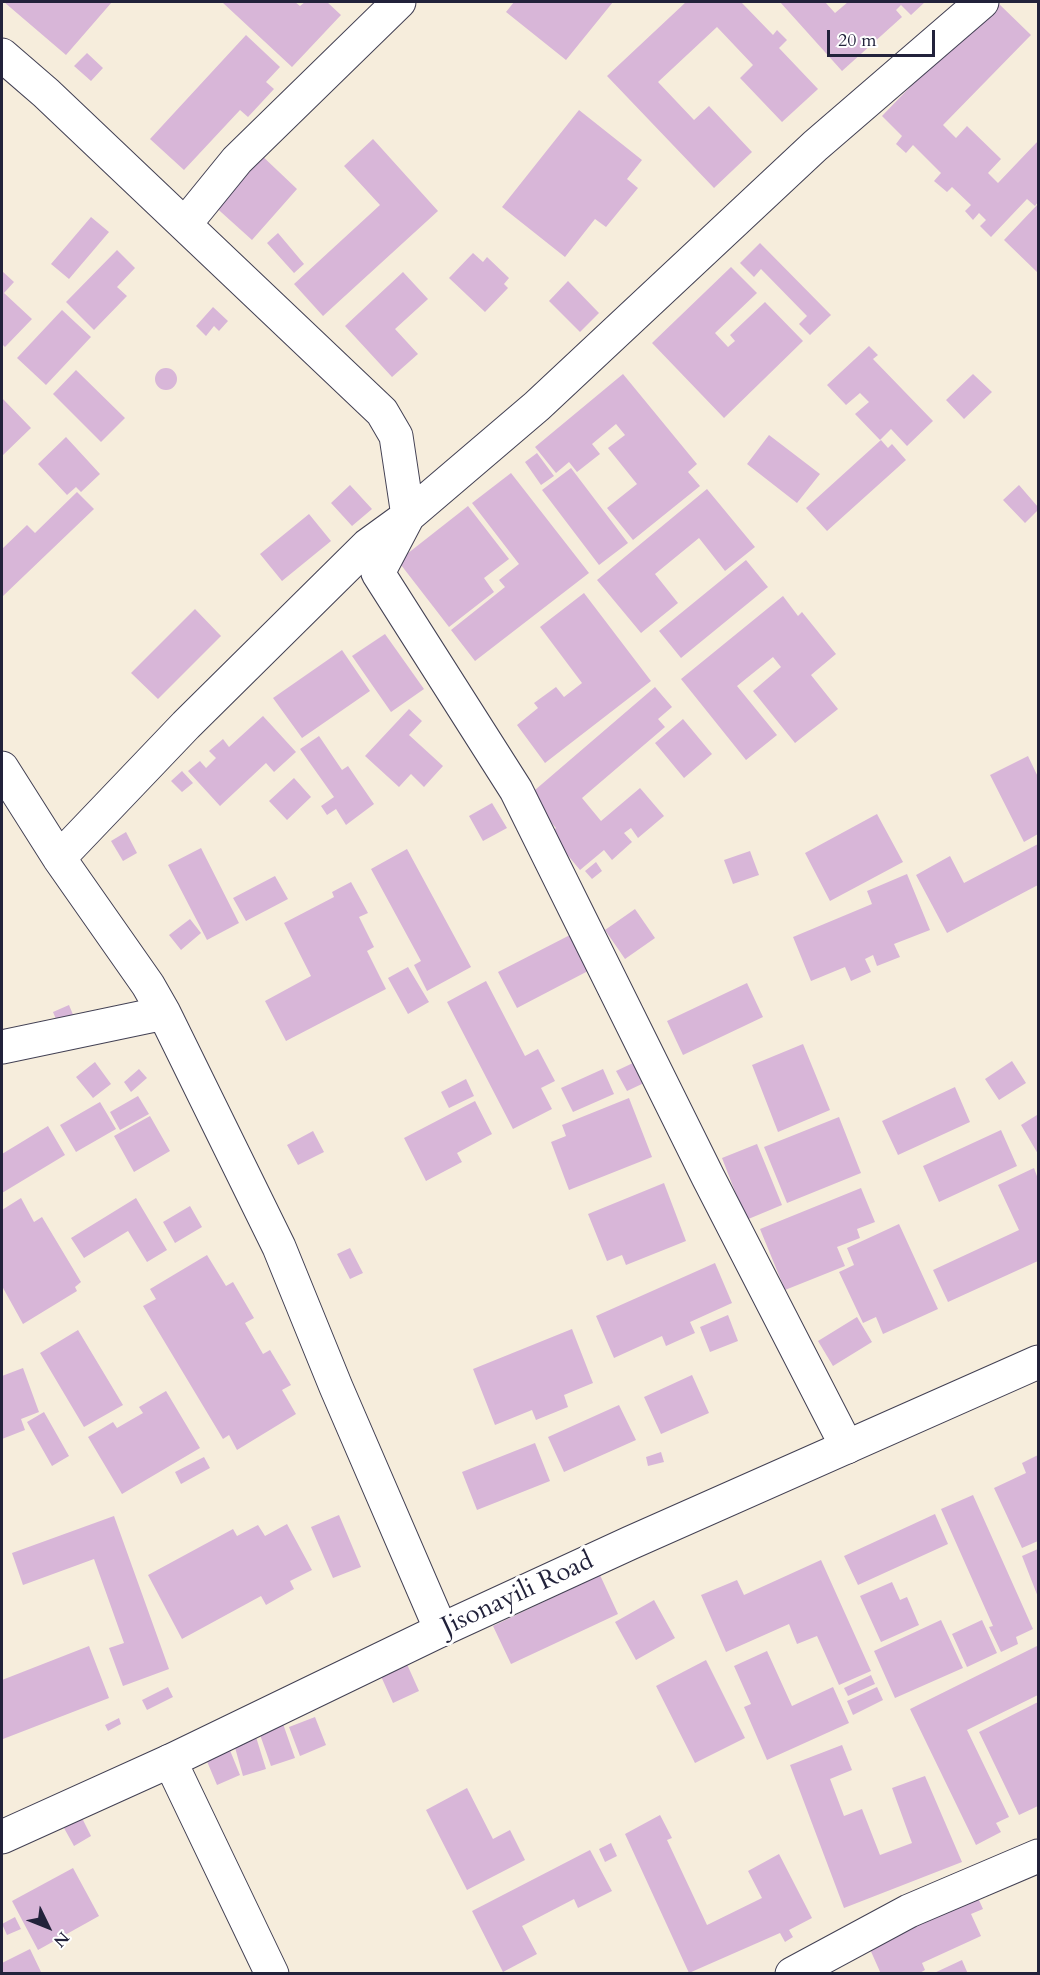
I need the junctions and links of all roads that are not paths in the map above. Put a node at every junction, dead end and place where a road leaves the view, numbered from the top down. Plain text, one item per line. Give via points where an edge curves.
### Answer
1 (399, 2) edge
2 (982, 2) edge
3 (2, 55) edge
4 (185, 224) junction
5 (408, 516) junction
6 (2, 768) edge
7 (59, 858) junction
8 (164, 1012) junction
9 (2, 1047) edge
10 (1038, 1362) edge
11 (847, 1447) junction
12 (441, 1630) junction
13 (170, 1761) junction
14 (2, 1838) edge
15 (1038, 1856) edge
16 (272, 1974) edge
17 (792, 1974) edge

1 - 4 street via 237,160
2 - 5 street via 815,146 537,406
3 - 4 street
4 - 5 street via 381,412 396,436
5 - 7 street via 360,553 186,725
5 - 11 street via 378,573 516,790
6 - 7 street
7 - 8 street
8 - 9 street
8 - 12 street via 279,1247
10 - 11 street, Jisonayili Road
11 - 12 street, Jisonayili Road
12 - 13 street, Jisonayili Road
13 - 14 street, Jisonayili Road
13 - 16 street
15 - 17 street via 909,1911

